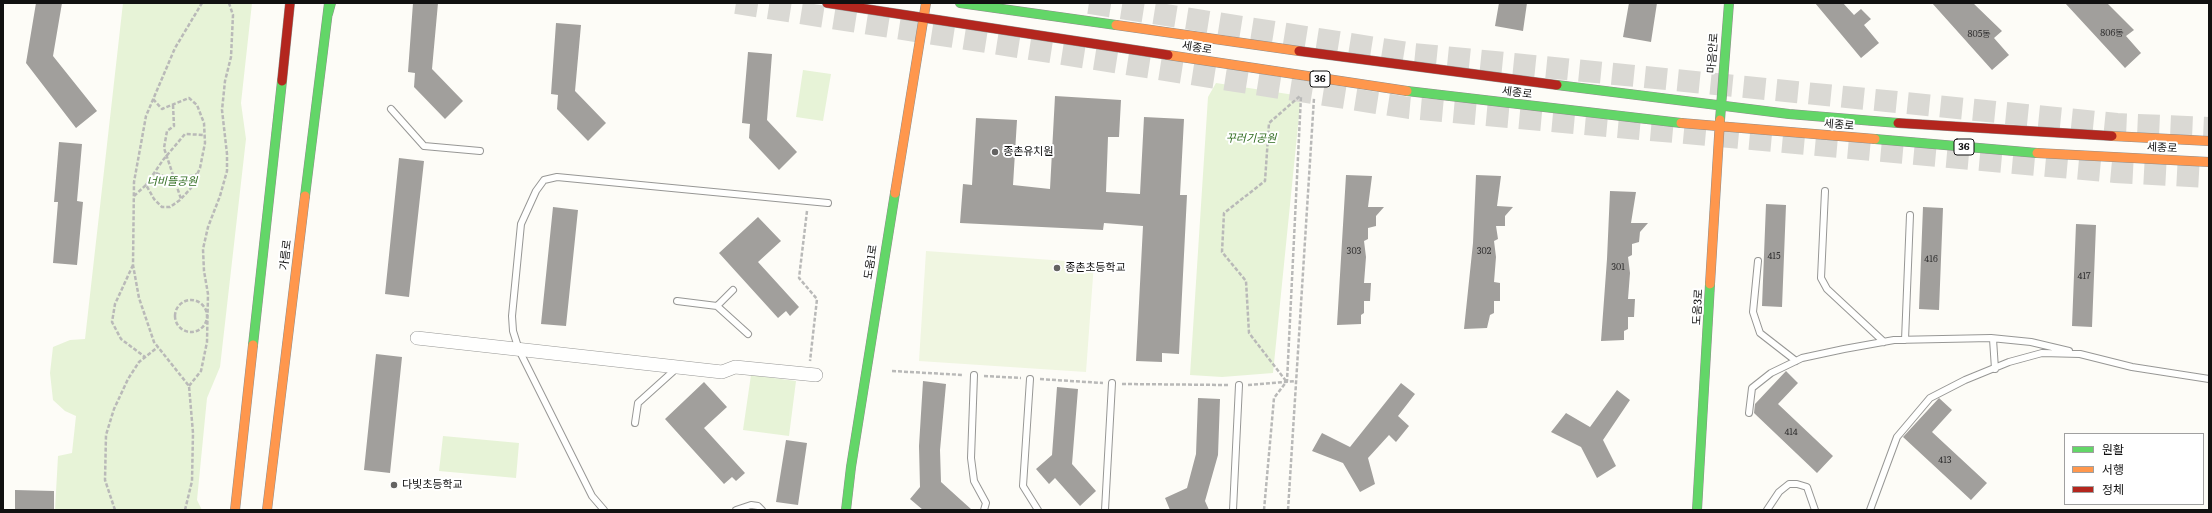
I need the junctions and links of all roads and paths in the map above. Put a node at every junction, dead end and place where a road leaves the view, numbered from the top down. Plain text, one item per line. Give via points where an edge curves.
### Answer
1 (202, 3) edge
2 (229, 3) edge
3 (286, 3) edge
4 (290, 3) edge
5 (330, 3) edge
6 (827, 3) edge
7 (926, 3) edge
8 (960, 3) edge
9 (1729, 3) edge
10 (924, 19) junction
11 (289, 29) junction
12 (1314, 98) dead end
13 (153, 99) junction
14 (173, 104) junction
15 (1720, 106) junction
16 (391, 109) dead end
17 (1719, 126) junction
18 (204, 135) junction
19 (2209, 141) edge
20 (480, 151) dead end
21 (167, 156) junction
22 (2209, 162) edge
23 (156, 173) junction
24 (198, 174) junction
25 (175, 181) junction
26 (146, 185) junction
27 (1825, 191) dead end
28 (134, 196) junction
29 (181, 199) junction
30 (808, 201) junction
31 (828, 203) dead end
32 (1910, 215) dead end
33 (1758, 261) dead end
34 (133, 265) junction
35 (733, 290) dead end
36 (678, 301) dead end
37 (717, 306) junction
38 (208, 317) junction
39 (748, 334) dead end
40 (417, 338) dead end
41 (1993, 339) junction
42 (1905, 340) junction
43 (1884, 342) junction
44 (158, 347) junction
45 (519, 350) junction
46 (2080, 354) junction
47 (145, 357) junction
48 (1796, 361) junction
49 (678, 367) junction
50 (1996, 369) junction
51 (892, 371) dead end
52 (812, 374) joint
53 (974, 376) junction
54 (1030, 379) junction
55 (2209, 379) edge
56 (1296, 380) junction
57 (1287, 381) junction
58 (1112, 383) junction
59 (1239, 385) junction
60 (189, 386) junction
61 (1749, 413) dead end
62 (635, 424) dead end
63 (115, 510) edge
64 (185, 510) edge
65 (235, 510) edge
66 (267, 510) edge
67 (604, 510) edge
68 (736, 510) edge
69 (762, 510) edge
70 (846, 510) edge
71 (984, 510) edge
72 (1038, 510) edge
73 (1105, 510) edge
74 (1233, 510) edge
75 (1264, 510) edge
76 (1288, 510) edge
77 (1698, 510) edge
78 (1767, 510) edge
79 (1815, 510) edge
80 (1870, 510) edge

1 - 13 path via 175,48
2 - 38 path via 233,15 231,57 222,110 227,171 203,249
3 - 11 main road
4 - 11 main road, 가름로
5 - 66 main road, 가름로
6 - 10 main road, 세종로 / 36
7 - 10 main road, 도움1로
8 - 15 main road, 세종로 / 36 via 1384,63
9 - 15 main road, 마음안로
10 - 17 main road, 세종로 / 36 via 1382,88 1550,109
10 - 70 main road, 도움1로 via 853,451
11 - 65 main road, 가름로
12 - 56 path
13 - 14 path via 162,109
13 - 28 path via 146,116 134,182
14 - 18 path via 189,98 197,105 204,123
14 - 21 path via 174,126 167,131 164,148
15 - 17 main road, 도움3로
15 - 19 main road, 세종로 / 36 via 1939,127
16 - 20 lane via 424,146
17 - 22 main road, 세종로 / 36 via 2048,154
17 - 77 main road, 도움3로
18 - 21 path via 185,134
18 - 24 path via 205,143
21 - 23 path
21 - 25 path
23 - 25 path
23 - 26 path
24 - 25 path
24 - 29 path
25 - 29 path
26 - 28 path
26 - 29 path via 162,206 170,207
27 - 43 lane via 1821,278 1827,289
28 - 34 path
30 - 31 lane
30 - 45 lane via 557,177 544,180 533,196 521,224 512,316 512,331
30 - 52 path via 799,278 817,299
32 - 42 lane
33 - 48 lane via 1752,312 1760,333
34 - 44 path via 139,298
34 - 47 path via 115,304 112,322 122,339
35 - 37 lane
36 - 37 lane
37 - 39 lane
38 - 38 path via 202,303 192,299 181,302 175,311 179,326 188,332 199,330
38 - 60 path via 207,342 201,371
40 - 45 street
41 - 42 lane
41 - 46 lane via 2031,342
41 - 50 lane
42 - 43 lane
43 - 48 lane via 1844,348
44 - 47 path
44 - 60 path
45 - 49 street
45 - 67 lane via 592,496
46 - 50 lane via 2042,353 2009,362
46 - 55 lane via 2132,367
47 - 63 path via 128,379 114,409 106,435 106,480
48 - 61 lane via 1771,373 1752,388
49 - 52 street via 722,372 735,366
49 - 62 lane via 638,403
50 - 80 lane via 1965,380 1930,398 1897,437
51 - 53 path
53 - 54 path
53 - 71 lane via 971,458 974,481 986,503
54 - 58 path
54 - 72 lane via 1024,486
56 - 57 path
56 - 76 path
57 - 57 path via 1249,333 1246,281 1222,252 1224,214 1265,181 1269,123 1301,96
57 - 59 path
57 - 75 path via 1274,398
58 - 59 path via 1156,386
58 - 73 lane
59 - 74 lane
60 - 64 path via 193,449 192,481
68 - 69 lane via 751,505
78 - 79 lane via 1779,492 1789,484 1797,484 1807,487

